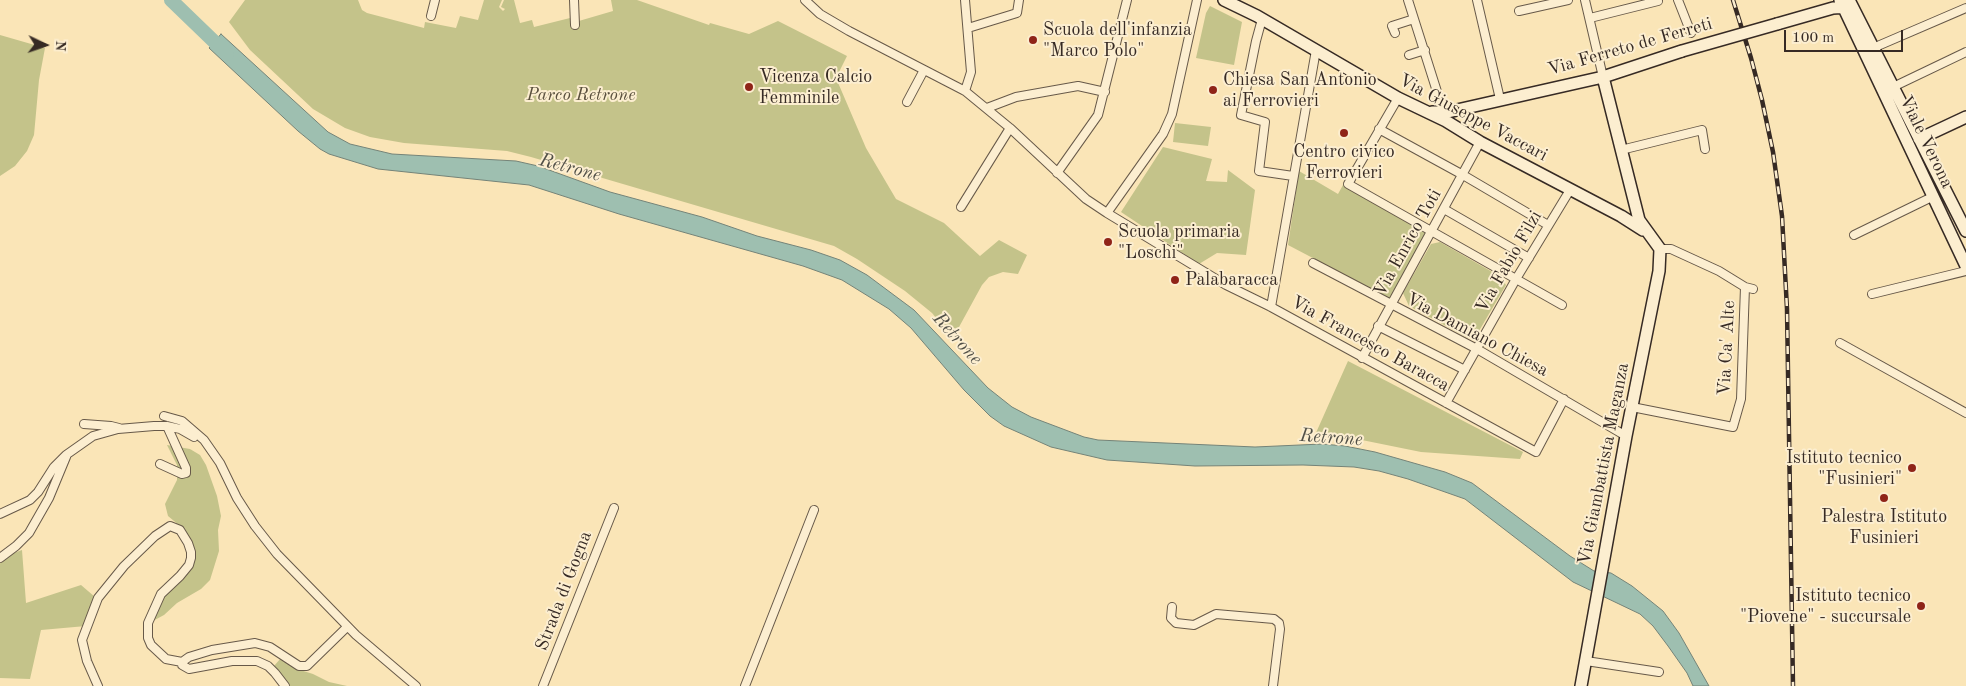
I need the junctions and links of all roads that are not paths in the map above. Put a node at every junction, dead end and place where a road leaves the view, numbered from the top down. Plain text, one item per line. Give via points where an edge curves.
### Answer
1 (435, 0) edge
2 (574, 0) edge
3 (805, 0) edge
4 (965, 0) edge
5 (1019, 0) edge
6 (1127, 0) edge
7 (1197, 0) edge
8 (1224, 0) edge
9 (1408, 0) edge
10 (1477, 0) edge
11 (1585, 0) edge
12 (1678, 0) edge
13 (1832, 0) edge
14 (1563, 1) edge
15 (1658, 1) edge
16 (1845, 2) edge
17 (1966, 8) edge
18 (1519, 11) dead end
19 (1816, 13) junction
20 (431, 16) dead end
21 (1260, 18) junction
22 (1590, 18) junction
23 (1414, 19) junction
24 (575, 25) dead end
25 (968, 28) junction
26 (1859, 31) junction
27 (1692, 32) dead end
28 (1395, 33) dead end
29 (1873, 48) junction
30 (1316, 50) junction
31 (1425, 50) junction
32 (1966, 52) edge
33 (1409, 55) dead end
34 (924, 70) junction
35 (1603, 77) junction
36 (1893, 87) junction
37 (965, 91) junction
38 (1106, 92) junction
39 (1398, 98) junction
40 (1500, 99) junction
41 (907, 102) dead end
42 (987, 108) junction
43 (1428, 112) joint
44 (1447, 116) junction
45 (1966, 117) edge
46 (1010, 128) junction
47 (1379, 129) junction
48 (1919, 139) junction
49 (1480, 142) junction
50 (1705, 149) dead end
51 (1621, 150) junction
52 (1057, 173) junction
53 (1463, 175) junction
54 (1293, 176) junction
55 (1570, 190) junction
56 (1934, 196) junction
57 (1633, 201) junction
58 (961, 207) dead end
59 (1444, 209) junction
60 (1107, 213) junction
61 (1621, 216) junction
62 (1548, 225) junction
63 (1645, 230) junction
64 (1432, 231) junction
65 (1966, 231) edge
66 (1854, 235) dead end
67 (1660, 249) junction
68 (1529, 258) junction
69 (1313, 263) dead end
70 (1966, 266) edge
71 (1966, 271) edge
72 (1516, 278) junction
73 (1872, 294) dead end
74 (1391, 305) junction
75 (1562, 305) dead end
76 (1271, 308) junction
77 (1378, 326) junction
78 (1840, 342) dead end
79 (1477, 349) junction
80 (1362, 358) junction
81 (1465, 370) junction
82 (1564, 399) junction
83 (1446, 403) junction
84 (1632, 407) junction
85 (1966, 413) edge
86 (164, 416) dead end
87 (84, 424) dead end
88 (167, 426) junction
89 (121, 429) junction
90 (1626, 436) junction
91 (212, 453) junction
92 (66, 455) junction
93 (160, 464) dead end
94 (614, 508) dead end
95 (814, 510) dead end
96 (0, 514) edge
97 (0, 558) edge
98 (1172, 607) dead end
99 (348, 627) junction
100 (1586, 661) junction
101 (182, 662) junction
102 (1659, 672) dead end
103 (98, 686) edge
104 (286, 686) edge
105 (416, 686) edge
106 (543, 686) edge
107 (745, 686) edge
108 (1273, 686) edge
109 (1582, 686) edge

1 - 20 street
2 - 24 street
3 - 34 street, Via Francesco Baracca via 820,14
4 - 25 street
5 - 25 street via 1017,13
6 - 38 street
7 - 60 street via 1172,114 1164,134
8 - 21 main road, Via Giuseppe Vaccari
9 - 23 street
10 - 40 street
11 - 22 street
12 - 27 street
13 - 19 main road, Via Ferreto de Ferreti via 1829,6
14 - 18 street
15 - 22 street
16 - 19 main road, Via Ferreto de Ferreti
16 - 26 main road, Via Ferreto de Ferreti via 1852,10
17 - 29 street
19 - 26 main road, Viale Verona via 1838,16
19 - 35 main road, Via Ferreto de Ferreti, bridge
21 - 30 main road, Via Giuseppe Vaccari
21 - 54 street via 1241,116 1264,122 1259,171
22 - 35 street
23 - 28 street via 1392,26
23 - 31 street
25 - 37 street via 971,72
26 - 29 main road, Viale Verona
26 - 56 main road, Viale Verona
29 - 36 main road, Viale Verona
30 - 39 main road, Via Giuseppe Vaccari
30 - 54 street
31 - 33 street
31 - 44 street
32 - 36 street
34 - 37 street, Via Francesco Baracca
34 - 41 street
35 - 40 main road, Via Ferreto de Ferreti
35 - 51 main road
36 - 48 main road, Viale Verona
37 - 42 street, Via Francesco Baracca
38 - 42 street via 1078,86 1016,97
38 - 52 street via 1098,115
39 - 43 main road, Via Giuseppe Vaccari
39 - 47 street
40 - 44 main road, Via Ferreto de Ferreti
42 - 46 street, Via Francesco Baracca
43 - 44 main road, Via Ferreto de Ferreti
44 - 49 main road, Via Giuseppe Vaccari
45 - 48 main road
46 - 52 street, Via Francesco Baracca
46 - 58 street
47 - 53 street
47 - 64 street via 1348,184
48 - 65 main road, Viale Verona
49 - 53 street, Via Enrico Toti
49 - 55 main road, Via Giuseppe Vaccari
50 - 51 street via 1702,130
51 - 57 main road
52 - 60 street, Via Francesco Baracca
53 - 59 street, Via Enrico Toti
53 - 62 street
54 - 76 street
55 - 61 main road, Via Giuseppe Vaccari
55 - 62 street, Via Fabio Filzi
56 - 66 street
56 - 70 main road, Viale Verona
57 - 61 main road via 1628,213
57 - 63 main road via 1638,220
59 - 64 street, Via Enrico Toti
59 - 68 street
60 - 76 street, Via Francesco Baracca via 1226,285
61 - 63 main road, Via Giuseppe Vaccari
62 - 68 street, Via Fabio Filzi
63 - 67 main road
64 - 72 street
64 - 74 street, Via Enrico Toti
67 - 84 main road, Via Giambattista Maganza via 1659,271
67 - 84 street, Via Ca' Alte via 1671,249 1749,288 1741,399 1733,427
68 - 72 street, Via Fabio Filzi
69 - 74 street, Via Damiano Chiesa
71 - 73 street
72 - 75 street
72 - 79 street, Via Fabio Filzi
74 - 77 street, Via Enrico Toti
74 - 79 street, Via Damiano Chiesa
76 - 80 street, Via Francesco Baracca
77 - 80 street, Via Enrico Toti
77 - 81 street
78 - 85 street
79 - 81 street, Via Fabio Filzi
79 - 82 street, Via Damiano Chiesa
80 - 83 street, Via Francesco Baracca
81 - 83 street, Via Fabio Filzi
82 - 83 street, Via Francesco Baracca via 1536,452
82 - 90 street, Via Damiano Chiesa
84 - 90 main road, Via Giambattista Maganza
86 - 91 street via 182,421 204,440
87 - 89 street
88 - 89 street
88 - 91 street via 188,432
88 - 93 street via 186,473
89 - 92 street via 93,436
90 - 100 main road, Via Giambattista Maganza
91 - 99 street via 266,540
92 - 96 street via 30,500
92 - 97 street via 49,498 29,533
94 - 106 street, Strada di Gogna
95 - 107 street
98 - 108 street via 1171,618 1176,623 1194,625 1216,614 1274,619 1280,629
99 - 101 street via 308,666 299,666 270,647 255,643 212,650
99 - 105 street
100 - 102 street
100 - 109 main road, Via Giambattista Maganza
101 - 103 street via 173,662 160,655 151,645 147,630 161,594 180,576 191,558 184,536 180,530 170,526 154,536 124,566 98,598 82,640
101 - 104 street via 189,669 232,661 257,661 275,672

